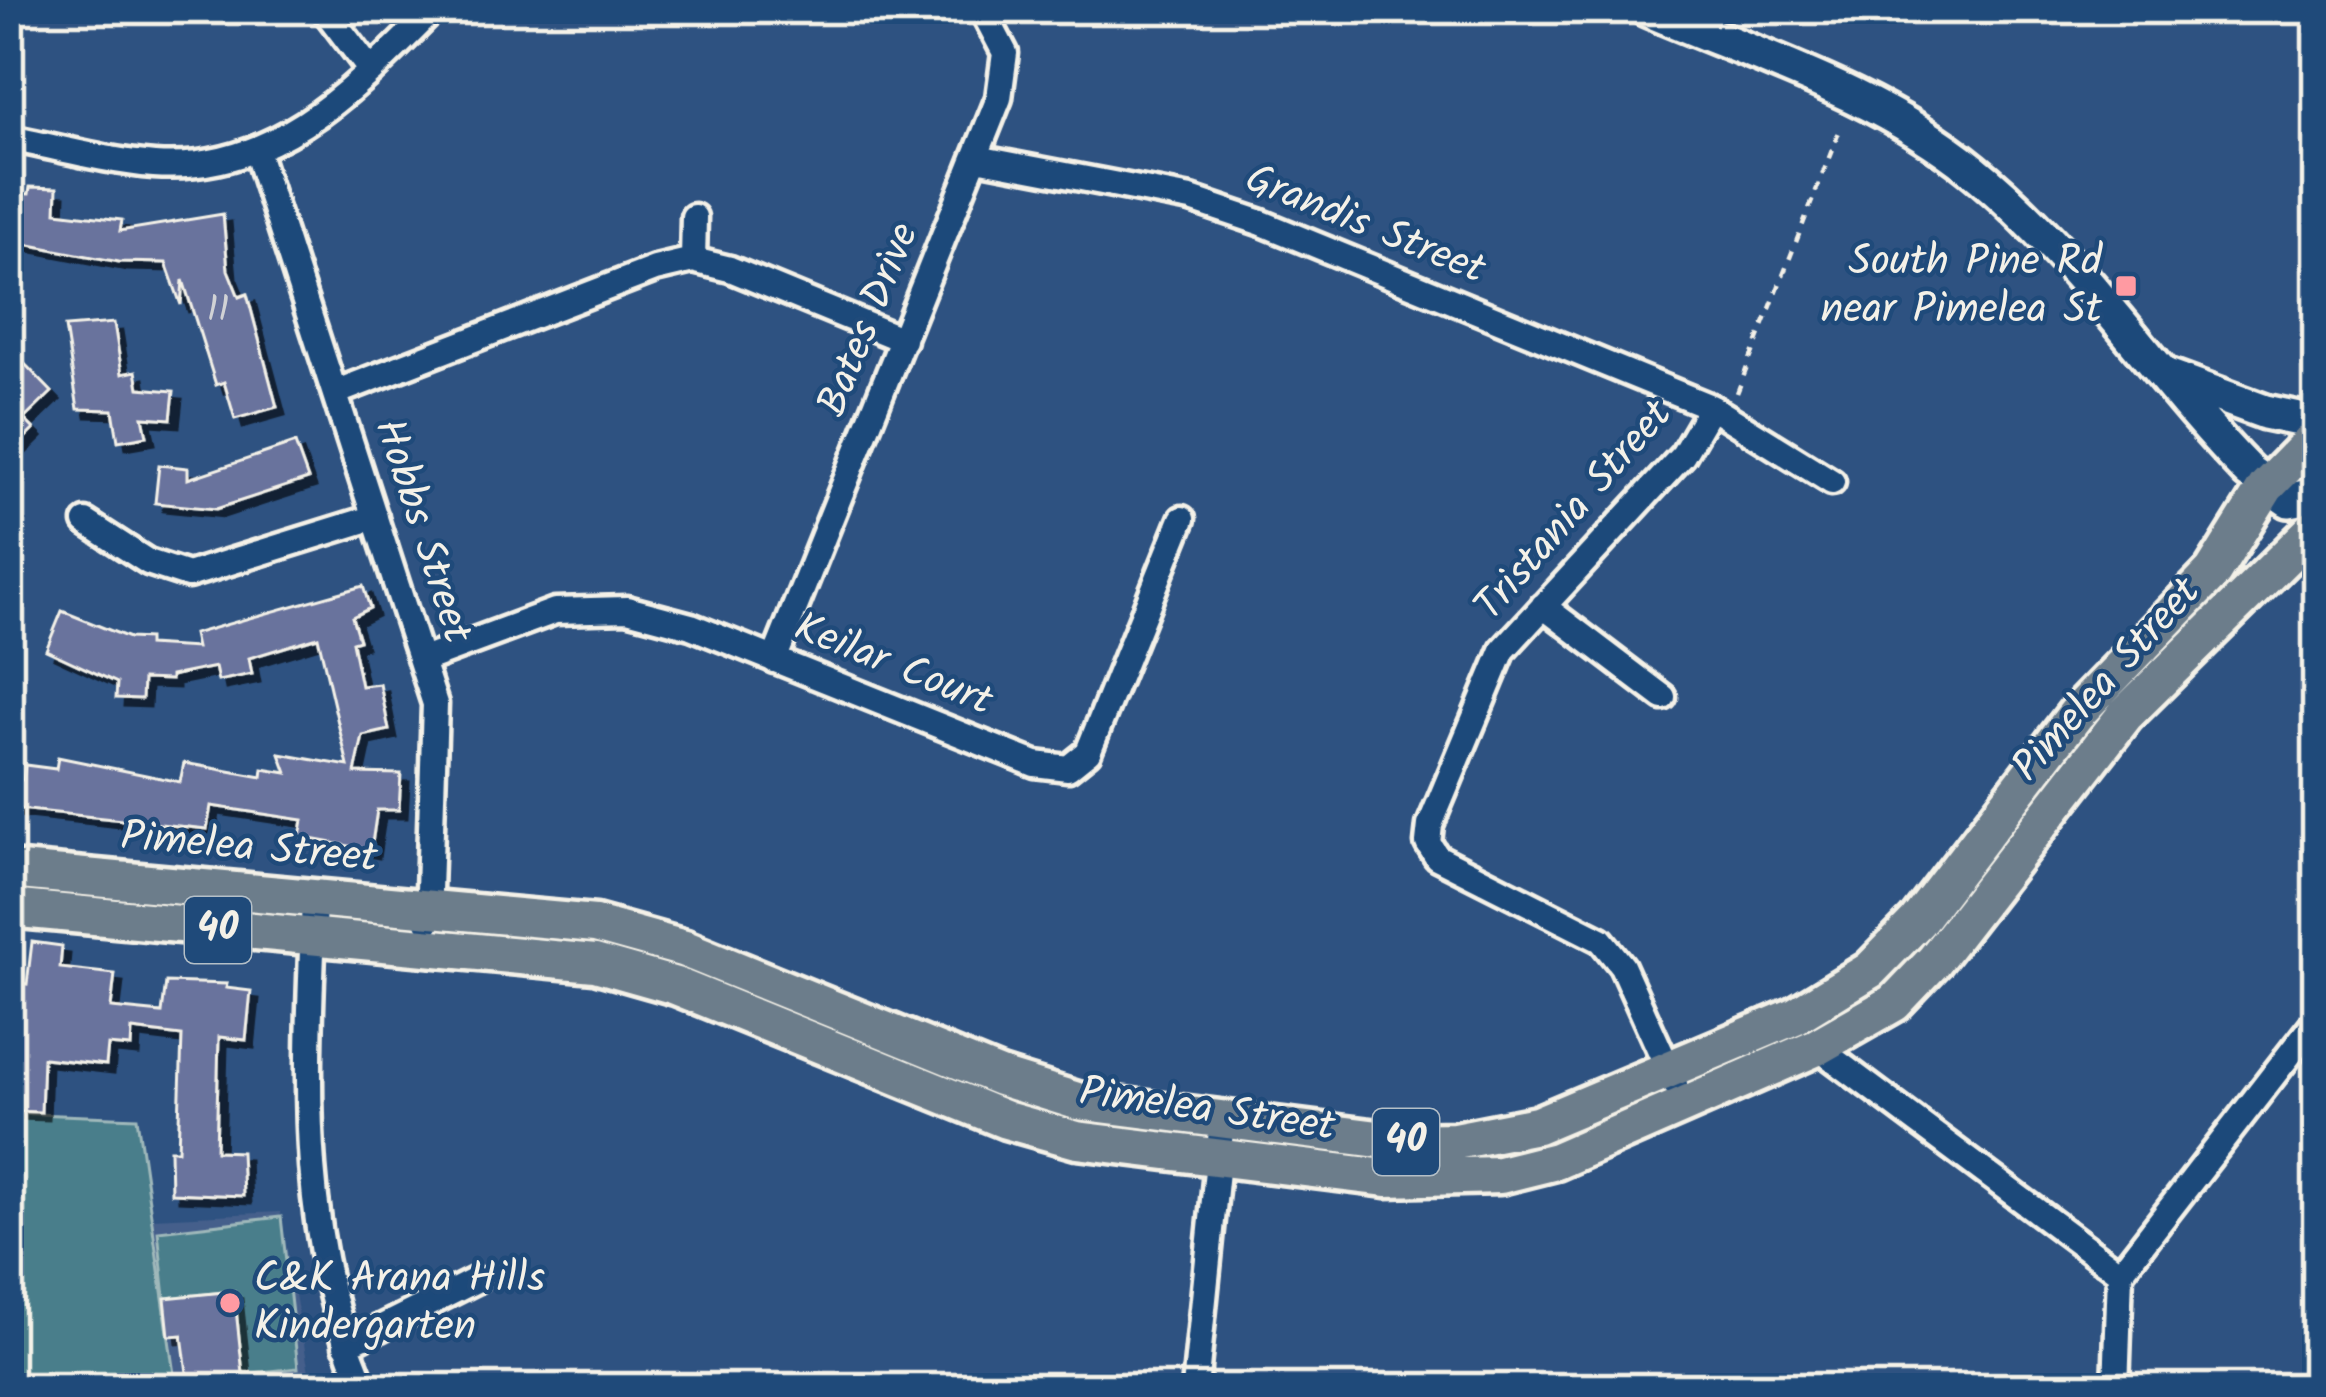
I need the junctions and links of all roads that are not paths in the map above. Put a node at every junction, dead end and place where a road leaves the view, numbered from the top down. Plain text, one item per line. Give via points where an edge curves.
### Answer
1 (324, 9) edge
2 (434, 9) edge
3 (982, 9) edge
4 (1647, 9) edge
5 (371, 71) junction
6 (9, 138) edge
7 (256, 150) junction
8 (976, 158) junction
9 (694, 218) dead end
10 (693, 260) junction
11 (903, 340) junction
12 (2170, 376) junction
13 (337, 392) junction
14 (1711, 407) junction
15 (2317, 423) edge
16 (2317, 435) edge
17 (1832, 482) dead end
18 (2266, 487) junction
19 (2317, 495) edge
20 (375, 518) junction
21 (1182, 519) dead end
22 (86, 522) dead end
23 (2317, 526) edge
24 (1543, 606) junction
25 (423, 660) junction
26 (774, 660) junction
27 (1664, 697) dead end
28 (9, 870) edge
29 (314, 900) junction
30 (9, 908) edge
31 (428, 910) junction
32 (313, 940) junction
33 (427, 949) junction
34 (2317, 1019) edge
35 (1817, 1048) junction
36 (1676, 1088) junction
37 (1222, 1121) junction
38 (1219, 1160) junction
39 (2120, 1274) junction
40 (476, 1280) dead end
41 (346, 1345) junction
42 (364, 1388) edge
43 (1195, 1388) edge
44 (2116, 1388) edge

1 - 5 street
2 - 5 street
3 - 8 street, Bates Drive via 1006,63
4 - 12 street via 1844,93 1939,144 2013,206
5 - 7 street via 311,122
6 - 7 street via 156,165
7 - 13 street, Hobbs Street
8 - 11 street, Bates Drive
8 - 14 street, Grandis Street via 1191,200 1262,223
9 - 10 street
10 - 11 street
10 - 13 street
11 - 26 street, Bates Drive
12 - 15 street
12 - 18 street via 2197,419
13 - 20 street, Hobbs Street
14 - 17 street, Grandis Street
14 - 24 street, Tristania Street via 1683,455
16 - 18 main road, 40
18 - 19 street via 2295,501
18 - 36 main road, Pimelea Street / 40 via 2213,572 2076,713 1896,946 1821,1004
20 - 22 street via 188,575 148,562
20 - 25 street, Hobbs Street
21 - 26 street, Keilar Court via 1088,752 1072,767 1035,764
23 - 35 main road, Pimelea Street / 40 via 2125,715 1914,983
24 - 27 street
24 - 36 street, Tristania Street via 1503,650 1428,843 1437,856 1600,940 1622,966
25 - 26 street, Keilar Court via 525,620 597,607 674,620
25 - 31 street, Hobbs Street via 438,724
28 - 29 main road, Pimelea Street / 40
29 - 31 main road, Pimelea Street / 40
29 - 32 street
30 - 32 main road, Pimelea Street / 40
31 - 33 street, Hobbs Street
31 - 37 main road, Pimelea Street / 40 via 631,932 1038,1090
32 - 33 main road, Pimelea Street / 40
32 - 41 street via 306,1145
33 - 38 main road, Pimelea Street / 40 via 620,968 1024,1126
34 - 39 street
35 - 36 main road, Pimelea Street / 40
35 - 39 street
36 - 37 main road, Pimelea Street / 40 via 1455,1141
36 - 38 main road, Pimelea Street / 40 via 1556,1161 1500,1175 1418,1181
37 - 38 street
38 - 43 street
39 - 44 street
40 - 41 street
41 - 42 street

